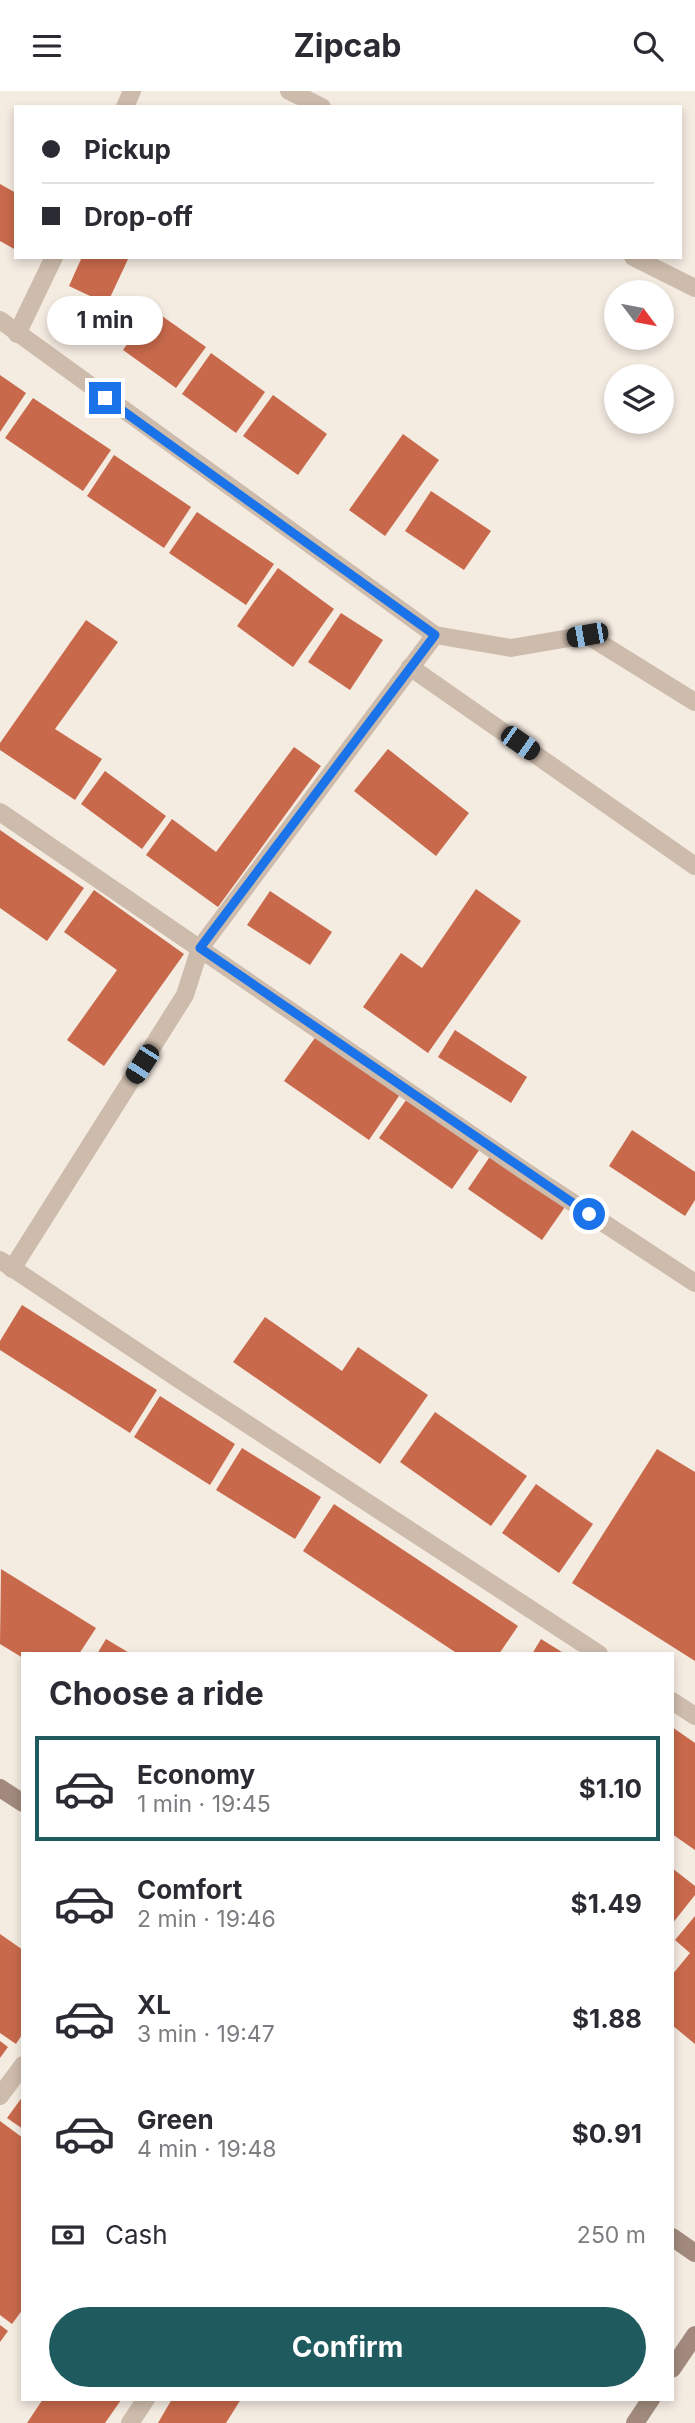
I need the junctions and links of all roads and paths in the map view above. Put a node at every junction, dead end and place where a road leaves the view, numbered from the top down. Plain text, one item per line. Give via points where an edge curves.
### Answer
1 (289, 91) edge
2 (318, 105) edge
3 (53, 259) edge
4 (637, 259) edge
5 (695, 288) edge
6 (0, 320) edge
7 (17, 334) junction
8 (435, 635) junction
9 (410, 667) junction
10 (695, 702) edge
11 (0, 812) edge
12 (695, 866) edge
13 (200, 948) junction
14 (6, 1265) edge
15 (695, 1283) edge
16 (596, 1652) edge
17 (674, 1702) edge
18 (695, 1716) edge
19 (0, 1788) edge
20 (21, 1802) edge
21 (21, 2068) edge
22 (0, 2096) edge
23 (674, 2238) edge
24 (692, 2246) edge
25 (695, 2335) edge
26 (674, 2366) edge
27 (145, 2401) edge
28 (650, 2401) edge
29 (130, 2423) edge
30 (635, 2423) edge

1 - 2 street
3 - 7 street
4 - 5 street
6 - 7 street
7 - 8 street
8 - 9 street
8 - 10 street via 510,649 587,635
9 - 12 street
9 - 13 street
11 - 13 street
13 - 14 street via 185,995
13 - 15 street
14 - 16 street
17 - 18 street
19 - 20 main road
21 - 22 street
23 - 24 main road
25 - 26 main road
27 - 29 street
28 - 30 main road

